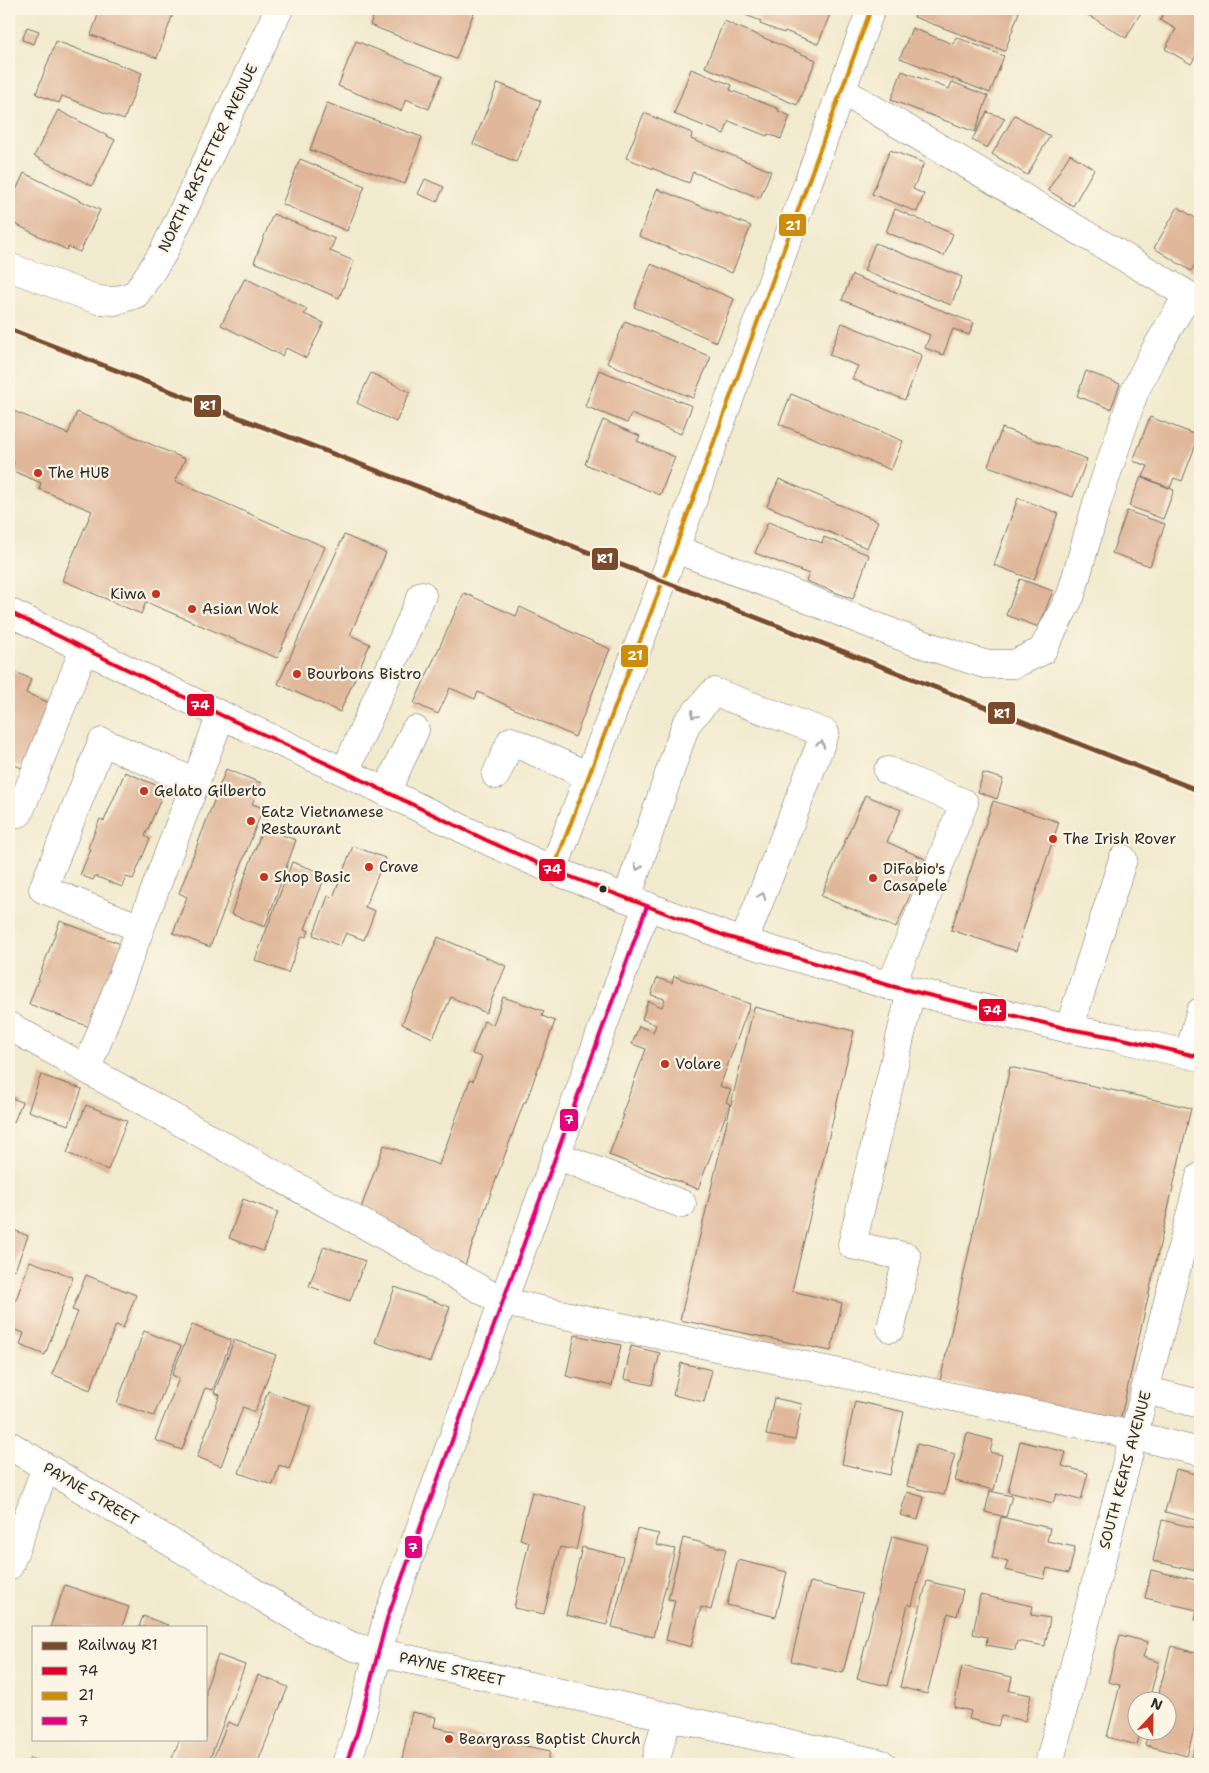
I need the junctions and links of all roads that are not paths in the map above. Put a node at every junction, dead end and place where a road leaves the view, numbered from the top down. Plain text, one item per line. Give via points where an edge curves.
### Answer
1 (279, 9) edge
2 (871, 9) edge
3 (842, 90) junction
4 (9, 267) edge
5 (1194, 298) edge
6 (675, 549) junction
7 (422, 595) dead end
8 (9, 612) edge
9 (84, 649) junction
10 (221, 715) junction
11 (415, 730) dead end
12 (888, 771) dead end
13 (345, 772) junction
14 (496, 775) dead end
15 (589, 776) junction
16 (195, 782) junction
17 (386, 792) junction
18 (19, 813) dead end
19 (1123, 859) dead end
20 (553, 870) junction
21 (637, 902) junction
22 (140, 928) junction
23 (744, 941) junction
24 (901, 989) junction
25 (1200, 1012) edge
26 (9, 1026) edge
27 (1069, 1029) junction
28 (1195, 1056) edge
29 (87, 1069) junction
30 (556, 1155) junction
31 (1200, 1177) edge
32 (682, 1204) dead end
33 (503, 1302) junction
34 (891, 1328) dead end
35 (1146, 1390) junction
36 (1200, 1404) edge
37 (1134, 1436) junction
38 (9, 1445) edge
39 (1200, 1452) edge
40 (46, 1467) junction
41 (9, 1566) edge
42 (379, 1652) junction
43 (667, 1717) junction
44 (346, 1764) edge
45 (655, 1764) edge
46 (882, 1764) edge
47 (1049, 1764) edge

1 - 4 street, NORTH RASTETTER AVENUE via 163,253 136,294 115,301 98,300
2 - 3 street
3 - 5 street
3 - 6 street
5 - 6 street via 1153,354 1134,393 1097,503 1071,595 1042,651 1014,664 984,664 912,641
6 - 15 street
7 - 13 street
8 - 9 street
9 - 10 street
9 - 18 street
10 - 13 street
10 - 16 street
11 - 17 street
12 - 24 street via 964,803
13 - 17 street
14 - 15 street via 511,741
15 - 20 street
16 - 22 street
16 - 22 street via 102,742 44,890
17 - 20 street
19 - 27 street
20 - 21 street
21 - 23 street
23 -> 21 street via 825,733 714,692 686,724
21 - 30 street
22 - 29 street
23 - 24 street
24 - 27 street
24 - 34 street via 852,1245 907,1257
25 - 28 street
26 - 29 street
27 - 28 street
29 - 33 street
30 - 32 street
30 - 33 street
31 - 35 street, SOUTH KEATS AVENUE
33 - 37 street
33 - 42 street via 387,1619
35 - 36 street
35 - 37 street, SOUTH KEATS AVENUE
37 - 39 street
37 - 47 street, SOUTH KEATS AVENUE
38 - 40 street, PAYNE STREET
40 - 41 street
40 - 42 street, PAYNE STREET via 315,1629 354,1647
42 - 43 street, PAYNE STREET
42 - 44 street
43 - 45 street
43 - 46 street, PAYNE STREET

